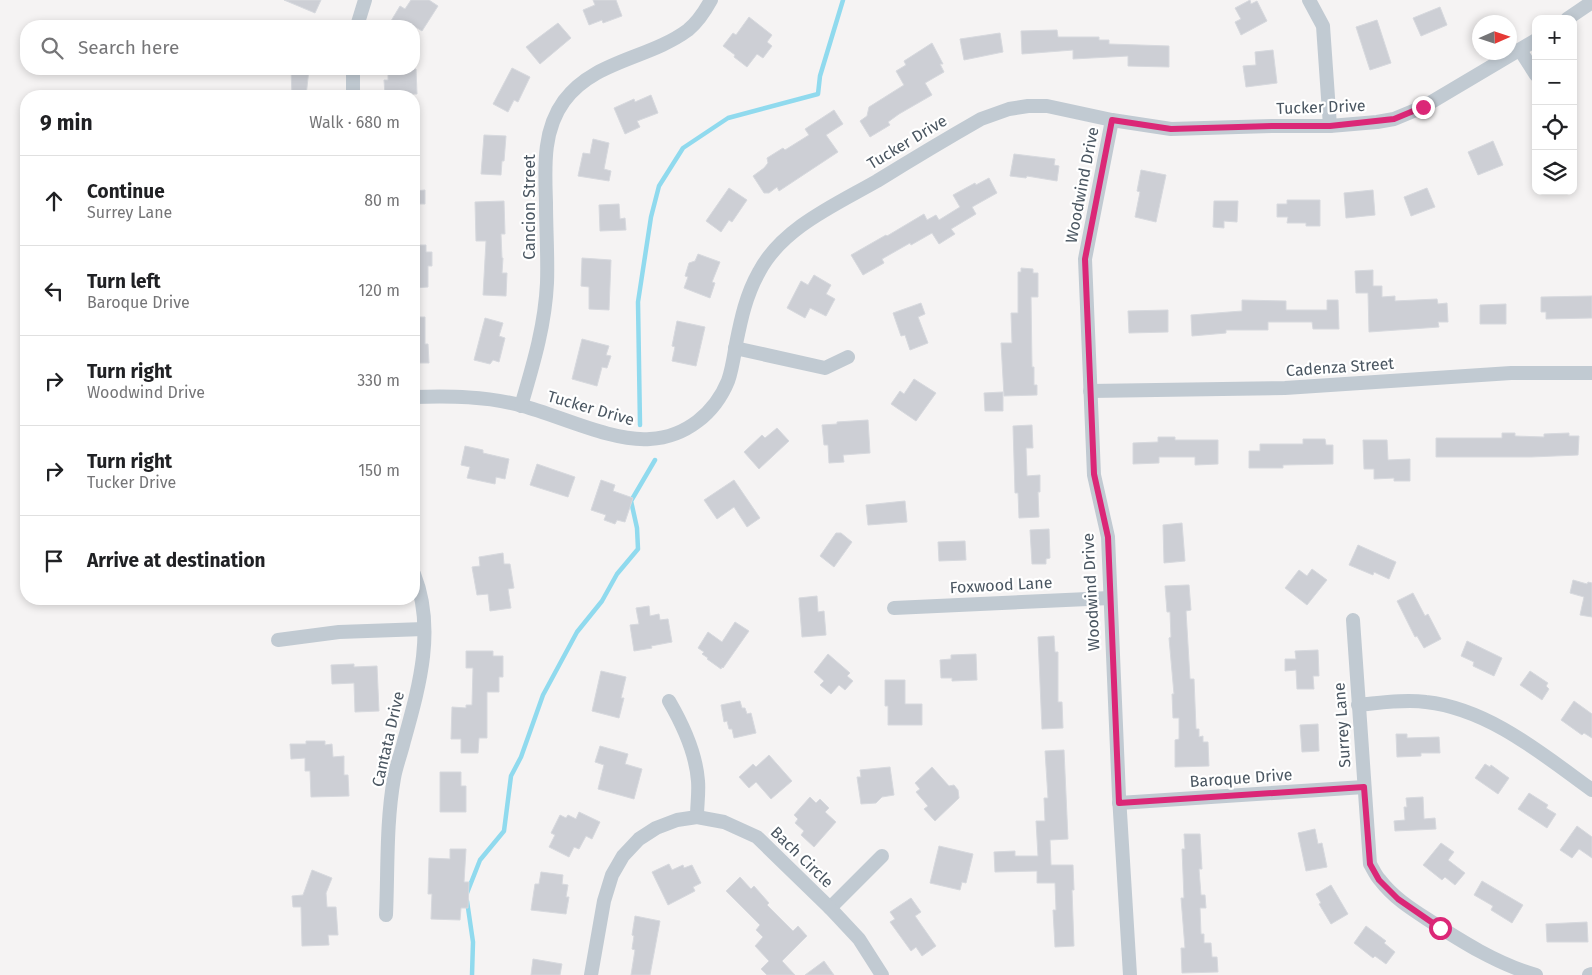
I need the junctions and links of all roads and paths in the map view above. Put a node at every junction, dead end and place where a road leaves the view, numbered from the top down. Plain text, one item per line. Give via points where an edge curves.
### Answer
1 (365, 0) edge
2 (711, 0) edge
3 (1308, 0) edge
4 (1592, 2) edge
5 (1573, 15) edge
6 (359, 20) edge
7 (1532, 42) edge
8 (1520, 50) junction
9 (1532, 69) edge
10 (353, 75) edge
11 (353, 90) edge
12 (1112, 120) junction
13 (1330, 126) junction
14 (735, 348) junction
15 (848, 357) dead end
16 (1592, 373) edge
17 (1090, 390) junction
18 (420, 397) edge
19 (521, 406) junction
20 (420, 596) edge
21 (1110, 598) junction
22 (894, 608) dead end
23 (1353, 620) dead end
24 (424, 629) junction
25 (278, 640) dead end
26 (669, 701) dead end
27 (1358, 705) junction
28 (1364, 787) junction
29 (1592, 790) edge
30 (1119, 803) junction
31 (697, 817) junction
32 (882, 856) dead end
33 (830, 908) junction
34 (386, 915) dead end
35 (591, 975) edge
36 (882, 975) edge
37 (1130, 975) edge
38 (1536, 975) edge

1 - 6 street
2 - 19 street, Cancion Street via 689,29 590,75 562,103 551,126 545,156 545,300 537,350
3 - 13 street via 1322,26
4 - 5 street
7 - 8 street, Tucker Drive
8 - 9 street
8 - 13 street, Tucker Drive via 1423,107 1394,119
10 - 11 street
12 - 13 street, Tucker Drive via 1171,129
12 - 14 street, Tucker Drive via 1047,106 1010,109 981,119 813,218 779,245 759,271 745,304
12 - 17 street, Woodwind Drive via 1085,259
14 - 15 street via 825,368
14 - 19 street, Tucker Drive via 729,380 710,411 682,431 667,436 636,439 614,435
16 - 17 street, Cadenza Street via 1511,373 1285,388
17 - 21 street, Woodwind Drive via 1094,474 1108,537
18 - 19 street, Tucker Drive via 474,398
20 - 24 street, Cantata Drive
21 - 22 street, Foxwood Lane
21 - 30 street, Woodwind Drive
23 - 27 street, Surrey Lane
24 - 25 street via 339,632
24 - 34 street, Cantata Drive via 423,665 393,784
26 - 31 street via 694,756 698,782
27 - 28 street, Surrey Lane
27 - 29 street via 1425,702 1459,708 1527,744
28 - 30 street, Baroque Drive
28 - 38 street, Surrey Lane via 1370,864 1379,880 1398,899 1467,945
30 - 37 street, Woodwind Drive
31 - 33 street, Bach Circle via 724,822 757,837
31 - 35 street, Bach Circle via 656,828 639,839 623,856 612,875 604,901
32 - 33 street
33 - 36 street, Bach Circle via 859,939

